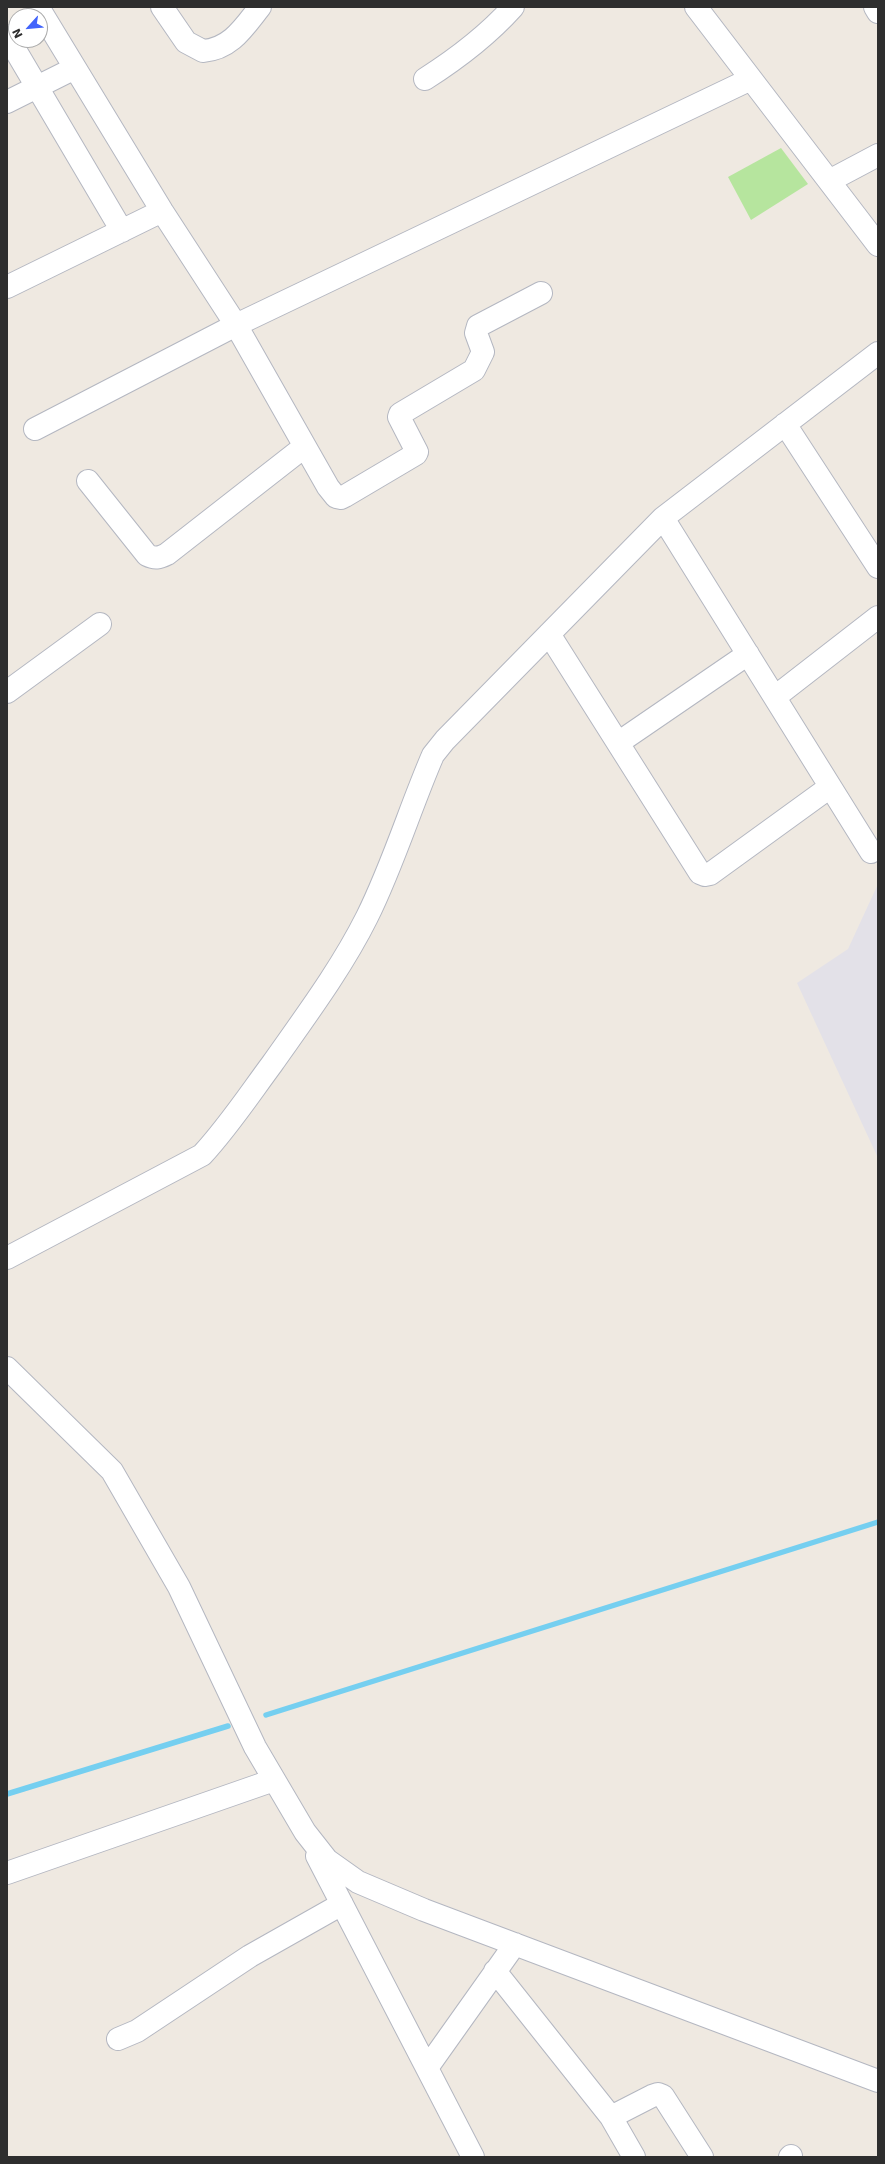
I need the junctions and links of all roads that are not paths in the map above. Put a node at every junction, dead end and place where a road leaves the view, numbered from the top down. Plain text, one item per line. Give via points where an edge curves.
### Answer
1 (38, 7) edge
2 (162, 7) edge
3 (260, 7) edge
4 (513, 7) edge
5 (696, 7) edge
6 (875, 7) edge
7 (878, 12) edge
8 (7, 36) edge
9 (75, 68) junction
10 (425, 79) dead end
11 (751, 80) junction
12 (37, 87) junction
13 (7, 102) edge
14 (878, 155) edge
15 (829, 181) junction
16 (162, 211) junction
17 (122, 231) junction
18 (878, 245) edge
19 (7, 287) edge
20 (541, 293) dead end
21 (236, 325) junction
22 (878, 353) edge
23 (786, 424) junction
24 (35, 429) dead end
25 (304, 448) junction
26 (88, 482) dead end
27 (663, 518) junction
28 (878, 567) edge
29 (878, 617) edge
30 (100, 624) dead end
31 (549, 634) junction
32 (748, 654) junction
33 (7, 692) edge
34 (775, 697) junction
35 (618, 743) junction
36 (830, 787) junction
37 (871, 852) dead end
38 (7, 1258) edge
39 (7, 1368) edge
40 (274, 1780) junction
41 (305, 1832) junction
42 (7, 1873) edge
43 (342, 1904) junction
44 (514, 1944) junction
45 (495, 1971) junction
46 (118, 2039) dead end
47 (427, 2068) junction
48 (878, 2082) edge
49 (611, 2117) junction
50 (473, 2157) edge
51 (634, 2157) edge
52 (702, 2157) edge

1 - 9 street
2 - 3 street via 186,42 204,51 224,47 237,36
4 - 10 street via 477,43
5 - 11 street
6 - 7 street
8 - 12 street
9 - 12 street
9 - 16 street
11 - 15 street
11 - 21 street
12 - 13 street
12 - 17 street
14 - 15 street
15 - 18 street
16 - 17 street
16 - 21 street
17 - 19 street
20 - 25 street via 478,326 476,332 483,352 474,370 400,414 399,418 417,452 413,456 341,498 336,497 328,487
21 - 24 street
21 - 25 street
22 - 23 street
23 - 27 street
23 - 28 street
25 - 26 street via 160,558 147,554
27 - 31 street
27 - 32 street
29 - 34 street
30 - 33 street
31 - 35 street
31 - 38 street via 433,755 367,917 291,1038 220,1135 202,1155 182,1167
32 - 34 street
32 - 35 street
34 - 36 street
35 - 36 street via 695,866 705,875 710,874
36 - 37 street
39 - 40 street via 112,1471 180,1587 255,1746
40 - 41 street
40 - 42 street
41 - 43 street
41 - 44 street via 327,1860 358,1882
43 - 46 street via 250,1956 137,2031
43 - 47 street
44 - 45 street
44 - 48 street
45 - 47 street
45 - 49 street
47 - 50 street
49 - 51 street
49 - 52 street via 652,2096 663,2096

